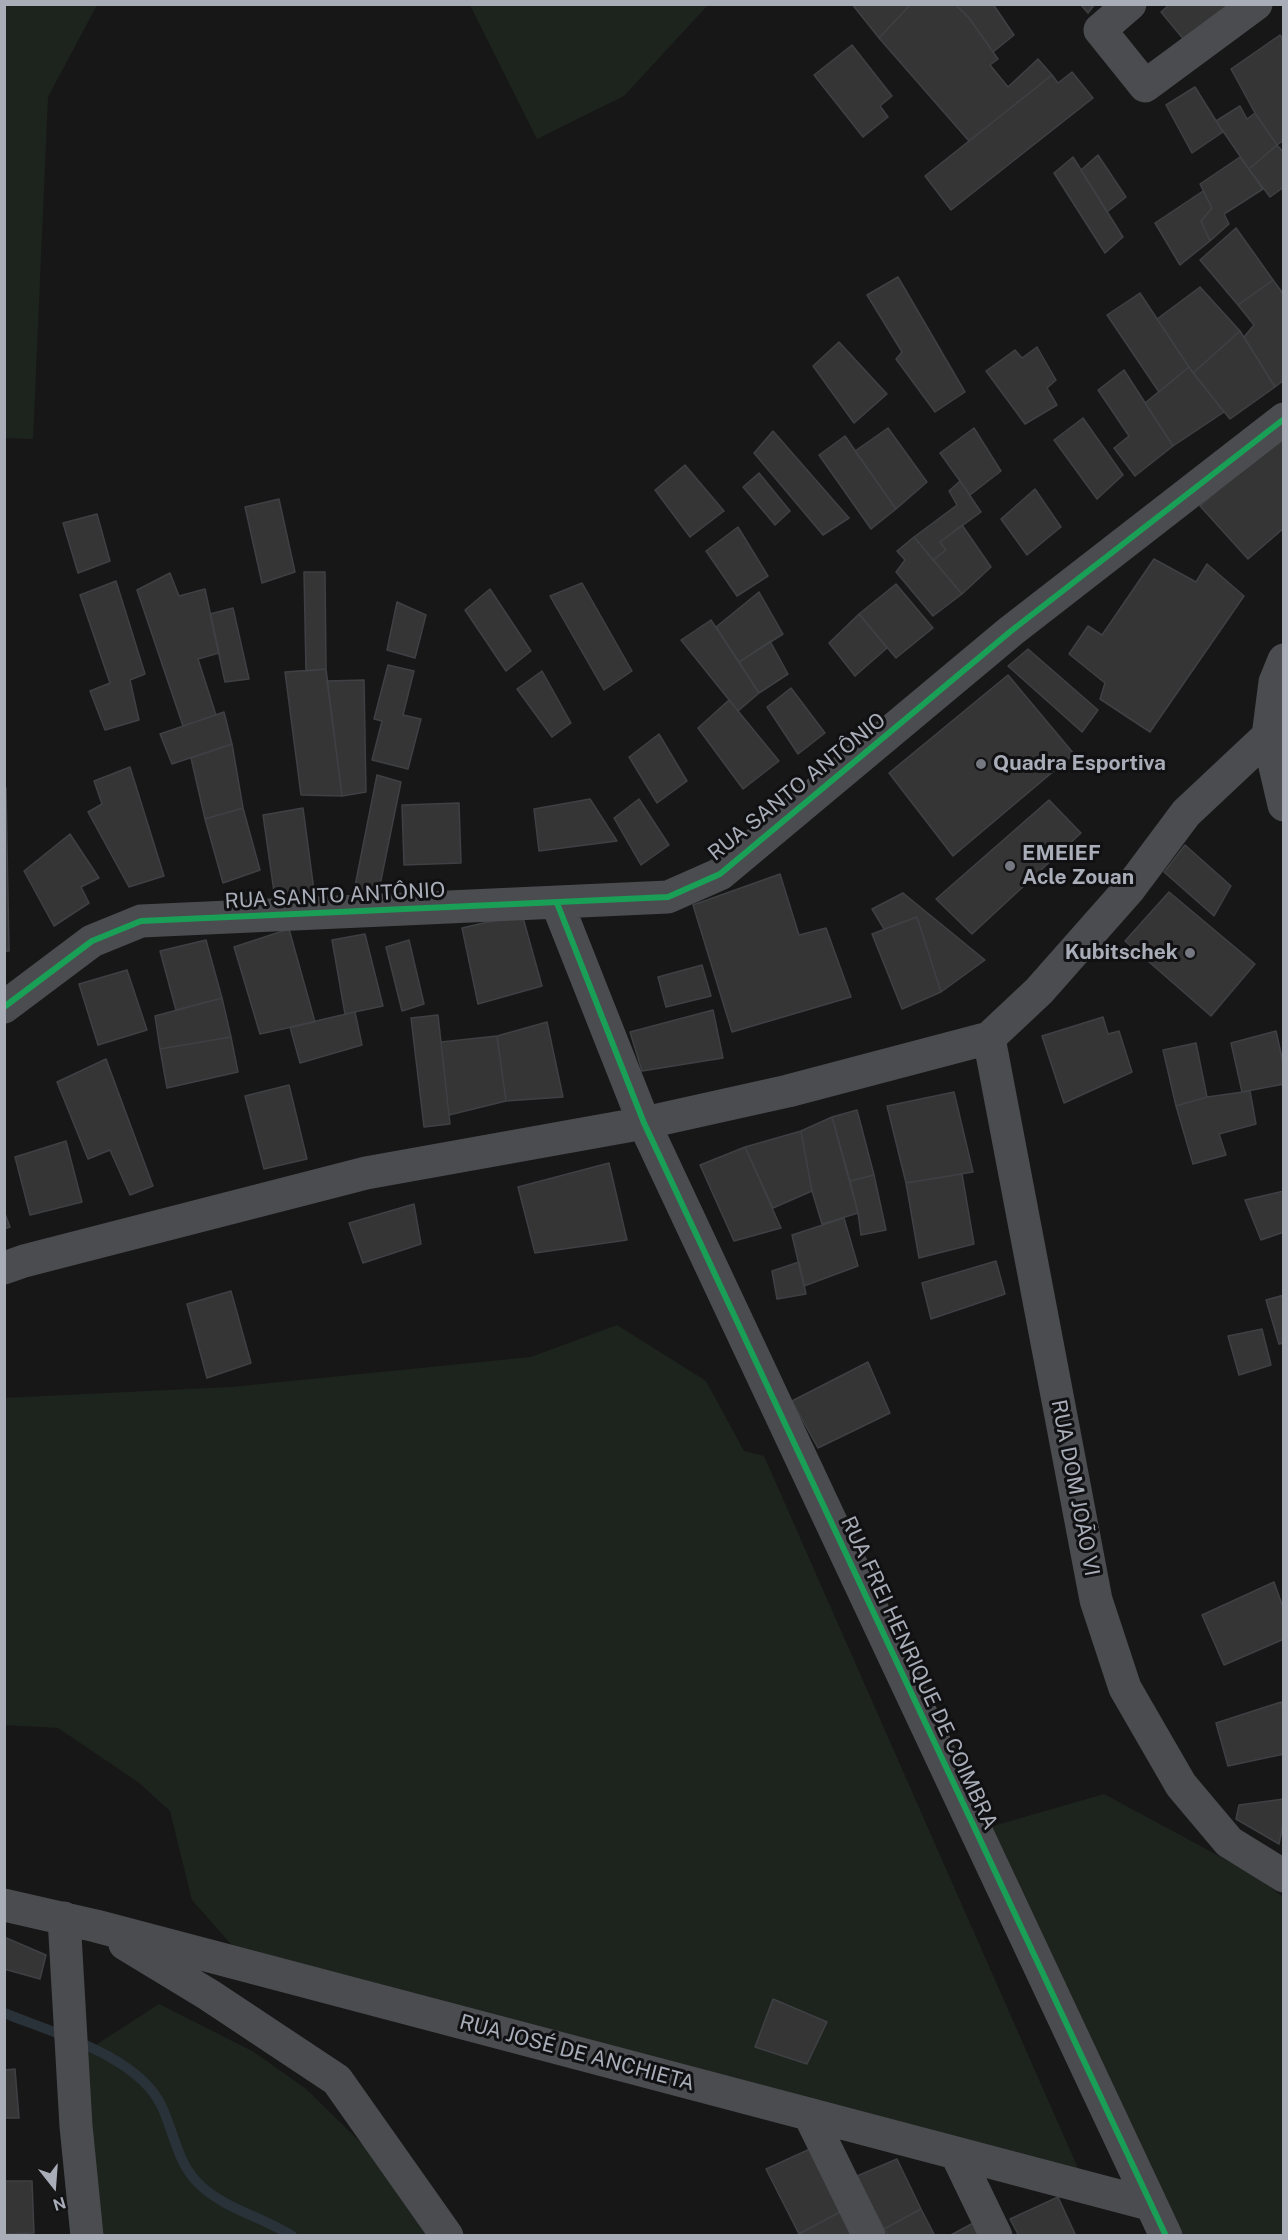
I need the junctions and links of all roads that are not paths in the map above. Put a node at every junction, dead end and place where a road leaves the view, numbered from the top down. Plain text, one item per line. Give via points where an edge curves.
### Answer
1 (1130, 4) edge
2 (1256, 4) edge
3 (1284, 419) edge
4 (1284, 660) edge
5 (1276, 731) edge
6 (1284, 805) edge
7 (557, 903) junction
8 (4, 1007) edge
9 (989, 1038) junction
10 (644, 1123) junction
11 (4, 1268) edge
12 (1284, 1876) edge
13 (4, 1905) edge
14 (63, 1918) junction
15 (96, 1926) junction
16 (809, 2114) junction
17 (956, 2153) junction
18 (1149, 2204) junction
19 (87, 2235) edge
20 (447, 2235) edge
21 (869, 2235) edge
22 (996, 2235) edge
23 (1166, 2235) edge

1 - 2 street via 1100,30 1145,86
3 - 7 street, RUA SANTO ANTÔNIO via 1011,631 720,874 668,897
4 - 5 street via 1275,682
5 - 6 street
5 - 9 street via 1186,813 1130,888 1039,991
7 - 8 street, RUA SANTO ANTÔNIO via 141,921 92,941
7 - 10 street, RUA FREI HENRIQUE DE COIMBRA
9 - 10 street via 788,1091
9 - 12 street, RUA DOM JOÃO VI via 1096,1600 1125,1688 1181,1785 1229,1842
10 - 11 street via 366,1173
10 - 18 street, RUA FREI HENRIQUE DE COIMBRA
13 - 14 street, RUA JOSÉ DE ANCHIETA
14 - 15 street, RUA JOSÉ DE ANCHIETA
14 - 19 street
15 - 16 street, RUA JOSÉ DE ANCHIETA
15 - 20 street via 337,2080
16 - 17 street, RUA JOSÉ DE ANCHIETA
16 - 21 street
17 - 18 street, RUA JOSÉ DE ANCHIETA
17 - 22 street
18 - 23 street, RUA FREI HENRIQUE DE COIMBRA

